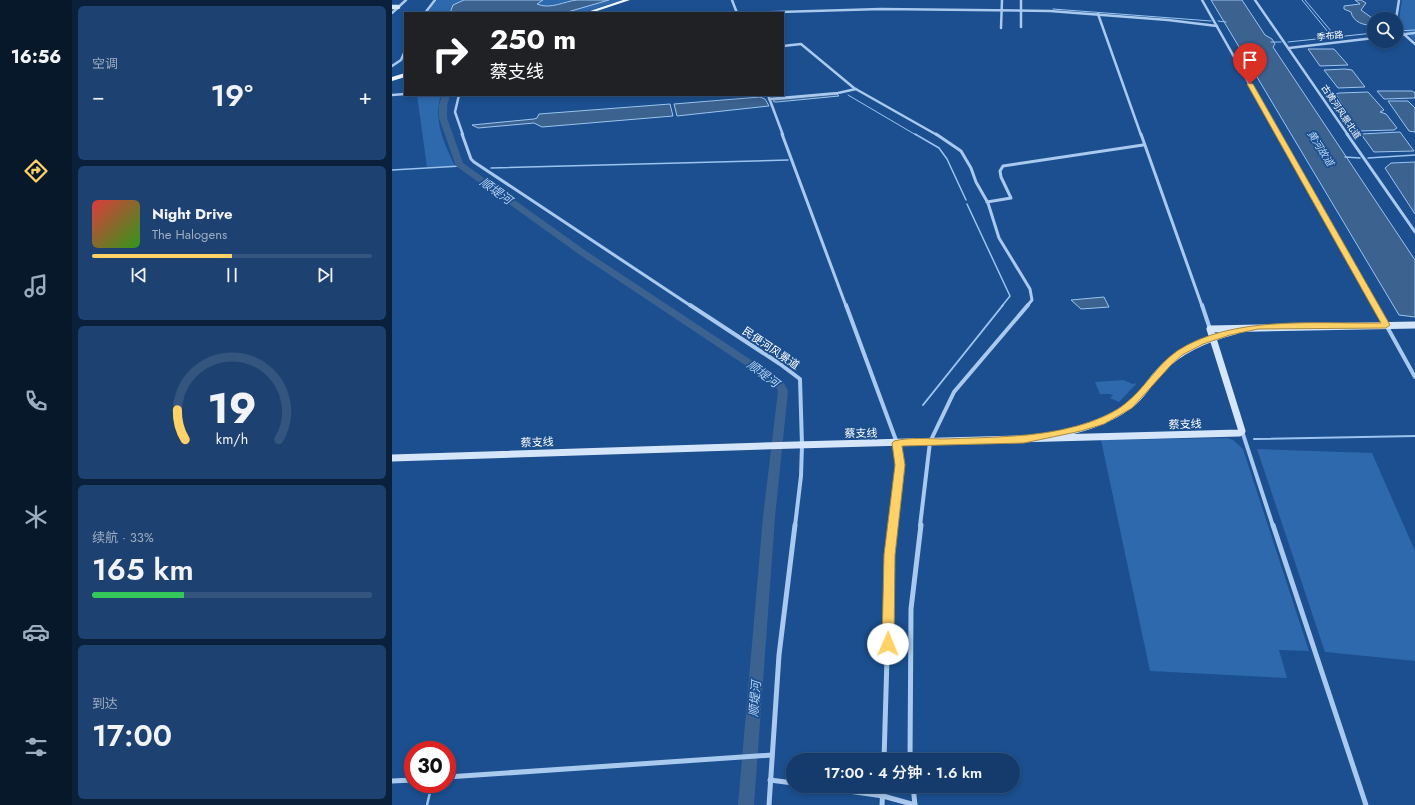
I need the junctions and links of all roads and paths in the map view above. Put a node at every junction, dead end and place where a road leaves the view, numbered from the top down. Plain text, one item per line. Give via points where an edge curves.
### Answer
1 (406, 0) edge
2 (435, 0) edge
3 (628, 0) edge
4 (634, 0) edge
5 (732, 0) edge
6 (1002, 0) edge
7 (1021, 0) edge
8 (1202, 0) edge
9 (1255, 0) edge
10 (1399, 0) edge
11 (392, 7) edge
12 (398, 7) junction
13 (1002, 11) junction
14 (1020, 11) junction
15 (425, 12) edge
16 (589, 12) edge
17 (597, 12) edge
18 (737, 12) edge
19 (780, 12) edge
20 (1397, 12) edge
21 (392, 13) edge
22 (1098, 14) junction
23 (1217, 26) junction
24 (1021, 27) dead end
25 (1001, 28) dead end
26 (1403, 32) edge
27 (1415, 33) edge
28 (1403, 34) edge
29 (1406, 34) junction
30 (1367, 39) edge
31 (1415, 44) edge
32 (784, 46) edge
33 (1289, 48) junction
34 (404, 53) edge
35 (392, 66) edge
36 (404, 70) edge
37 (392, 74) edge
38 (404, 75) edge
39 (392, 79) edge
40 (856, 89) junction
41 (404, 94) edge
42 (392, 95) edge
43 (458, 96) edge
44 (768, 97) edge
45 (1143, 145) junction
46 (987, 202) junction
47 (1415, 232) edge
48 (1386, 325) junction
49 (1415, 325) edge
50 (1258, 327) junction
51 (1210, 329) junction
52 (1213, 338) junction
53 (1415, 377) edge
54 (1242, 431) junction
55 (1024, 440) junction
56 (930, 442) junction
57 (897, 443) junction
58 (802, 445) junction
59 (392, 458) edge
60 (884, 753) edge
61 (910, 753) edge
62 (772, 755) junction
63 (456, 776) edge
64 (404, 780) edge
65 (770, 780) junction
66 (392, 781) edge
67 (786, 782) edge
68 (862, 793) edge
69 (914, 793) edge
70 (883, 796) junction
71 (768, 805) edge
72 (882, 805) edge
73 (915, 805) edge
74 (1366, 805) edge

1 - 12 street
2 - 15 street
3 - 16 main road
4 - 17 main road
5 - 18 street
6 - 13 street
7 - 14 street
8 - 23 street
9 - 33 street, 古黄河风景北道
10 - 20 street
11 - 12 street
12 - 21 street
13 - 14 street
13 - 19 street via 881,9
13 - 25 street
14 - 22 street
14 - 24 street
22 - 23 street
22 - 45 street
23 - 48 street
26 - 29 street
27 - 29 street
28 - 29 street
29 - 31 street
30 - 33 street, 季布路
32 - 40 street via 801,44
33 - 47 street, 古黄河风景北道
34 - 35 street via 401,60
36 - 37 main road
38 - 39 main road
40 - 44 street via 838,93
40 - 46 street via 961,151
41 - 42 street
43 - 58 street, 民便河风景道 via 455,112 474,162 798,376 801,383
44 - 57 street
45 - 46 street via 1003,166 1000,171 1001,177 1011,198
45 - 51 street
46 - 56 street via 999,238 1030,289 1032,300 954,392
48 - 49 street
48 - 50 street
48 - 53 street
50 - 51 street
50 - 52 street
51 - 52 street
52 - 54 street
52 - 55 street via 1179,353 1136,399 1117,413 1078,429
54 - 55 street, 蔡支线
54 - 74 street
55 - 56 street, 蔡支线
56 - 57 street, 蔡支线
56 - 61 street via 911,609
57 - 58 street, 蔡支线
57 - 60 street via 900,465 890,555
58 - 59 street, 蔡支线
58 - 62 street, 民便河风景道
62 - 63 street
62 - 65 street, 民便河风景道
64 - 66 street
65 - 67 street
65 - 71 street, 民便河风景道
68 - 70 street
69 - 73 street
70 - 72 street
70 - 73 street

